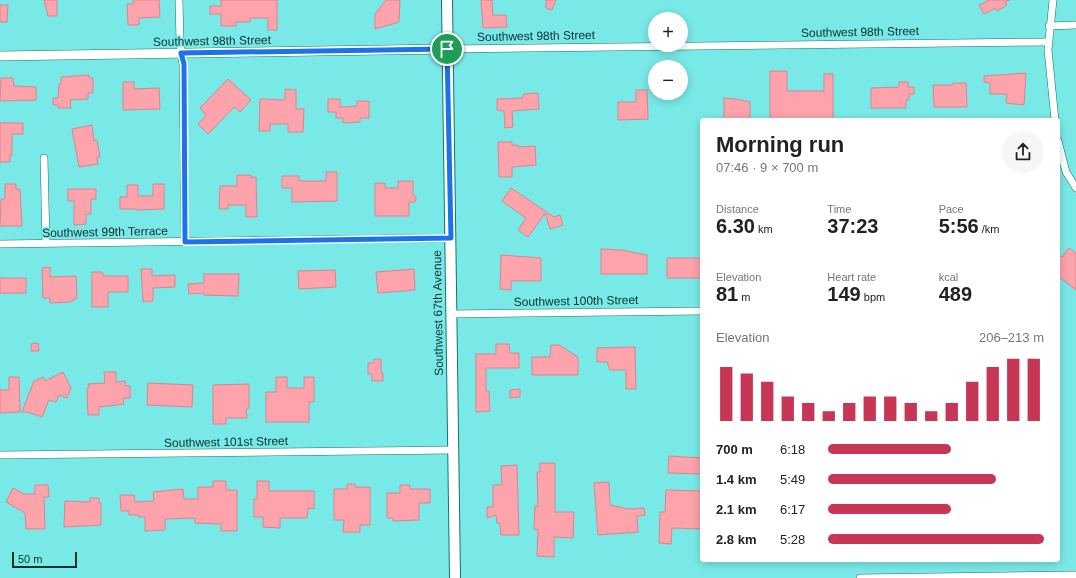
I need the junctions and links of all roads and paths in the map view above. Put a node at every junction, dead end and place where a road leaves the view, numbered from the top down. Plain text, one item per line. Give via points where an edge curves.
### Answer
1 (179, 0) edge
2 (447, 0) edge
3 (1053, 0) edge
4 (1076, 25) edge
5 (1049, 26) junction
6 (1048, 42) junction
7 (447, 49) junction
8 (181, 53) junction
9 (0, 56) edge
10 (1055, 118) edge
11 (1060, 149) edge
12 (44, 158) dead end
13 (1076, 188) edge
14 (451, 238) junction
15 (185, 242) junction
16 (46, 243) junction
17 (0, 244) edge
18 (700, 311) edge
19 (451, 314) junction
20 (453, 450) junction
21 (0, 455) edge
22 (1076, 575) edge
23 (980, 577) edge
24 (455, 578) edge
25 (860, 578) edge

1 - 8 street
2 - 7 main road, Southwest 67th Avenue
3 - 5 street
4 - 5 street
5 - 6 street
6 - 7 street, Southwest 98th Street
6 - 10 street
7 - 8 street, Southwest 98th Street
7 - 14 main road, Southwest 67th Avenue
8 - 9 street, Southwest 98th Street
8 - 15 street via 184,64
11 - 13 street via 1066,172
12 - 16 street
14 - 15 street, Southwest 99th Terrace
14 - 19 main road, Southwest 67th Avenue
15 - 16 street, Southwest 99th Terrace
16 - 17 street, Southwest 99th Terrace
18 - 19 street, Southwest 100th Street
19 - 20 main road, Southwest 67th Avenue
20 - 21 street, Southwest 101st Street
20 - 24 main road, Southwest 67th Avenue
22 - 23 street
23 - 25 street

